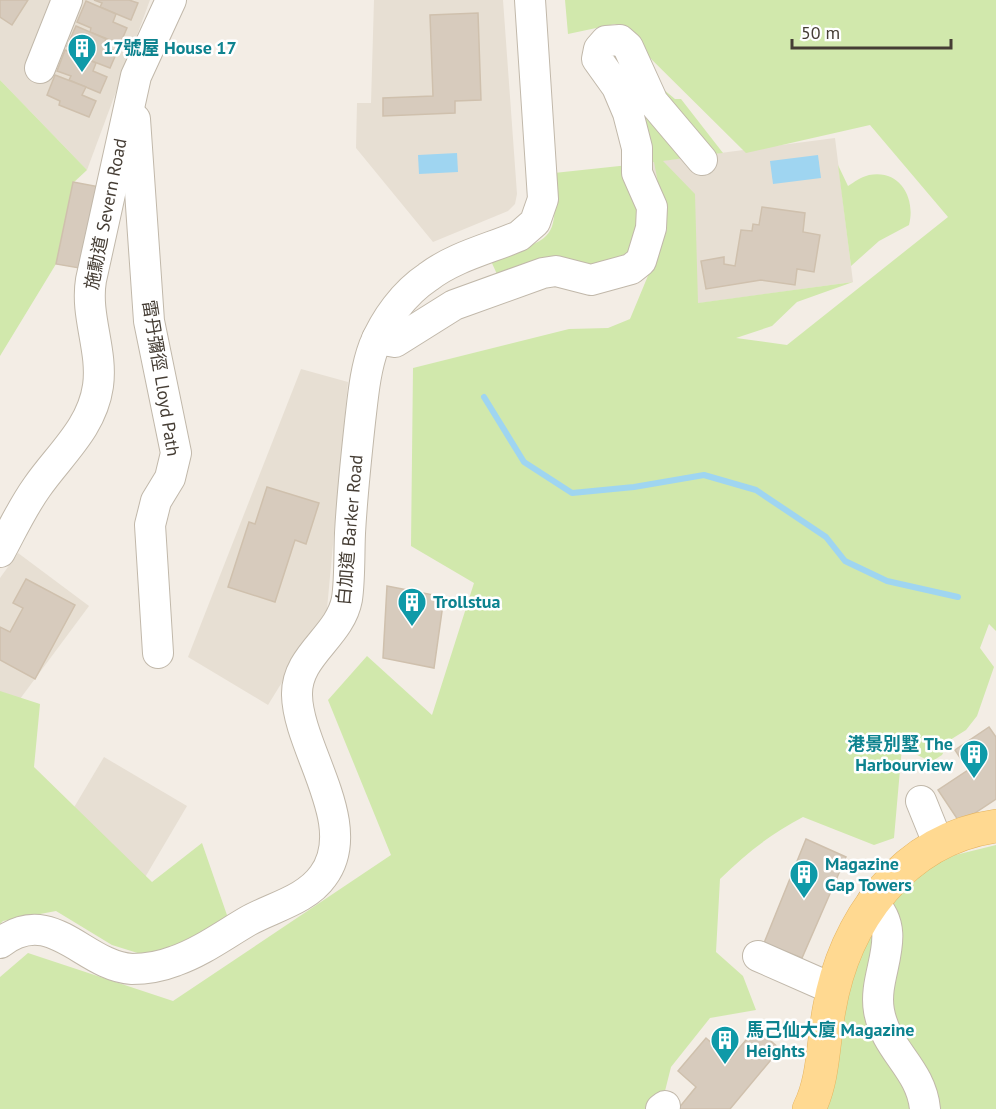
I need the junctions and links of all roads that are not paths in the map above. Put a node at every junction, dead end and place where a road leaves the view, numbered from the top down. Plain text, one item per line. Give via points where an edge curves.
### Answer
1 (67, 0) edge
2 (171, 0) edge
3 (530, 0) edge
4 (40, 68) dead end
5 (129, 99) junction
6 (702, 160) dead end
7 (377, 339) junction
8 (0, 552) edge
9 (158, 653) dead end
10 (921, 801) dead end
11 (996, 826) edge
12 (938, 843) junction
13 (872, 902) junction
14 (0, 943) edge
15 (758, 956) dead end
16 (833, 989) junction
17 (809, 1109) edge
18 (925, 1109) edge

1 - 4 street
2 - 5 street, 施勳道 Severn Road
3 - 7 street, 白加道 Barker Road via 543,183 540,214 519,236 429,276 403,299
5 - 8 street, 施勳道 Severn Road via 89,296 99,376 94,406 74,441 33,493
5 - 9 street, 雷丹彌徑 Lloyd Path via 135,117 151,333 176,453 150,525
6 - 7 street via 653,102 628,47 620,40 606,41 597,59 617,87 628,113 637,148 637,173 653,212 642,261 631,269 591,280 548,271 454,305 395,342
7 - 14 street, 白加道 Barker Road via 370,357 359,429 347,600 339,622 304,667 297,686 300,714 333,816 334,848 324,875 295,898 189,955 158,967 133,969 110,965 67,938 46,931 18,933
10 - 12 street
11 - 12 main road via 968,831
12 - 13 main road via 899,872
13 - 16 main road via 850,942
13 - 18 street via 883,915 888,936 878,991 879,1012 890,1042 917,1078
15 - 16 street
16 - 17 main road via 820,1074

